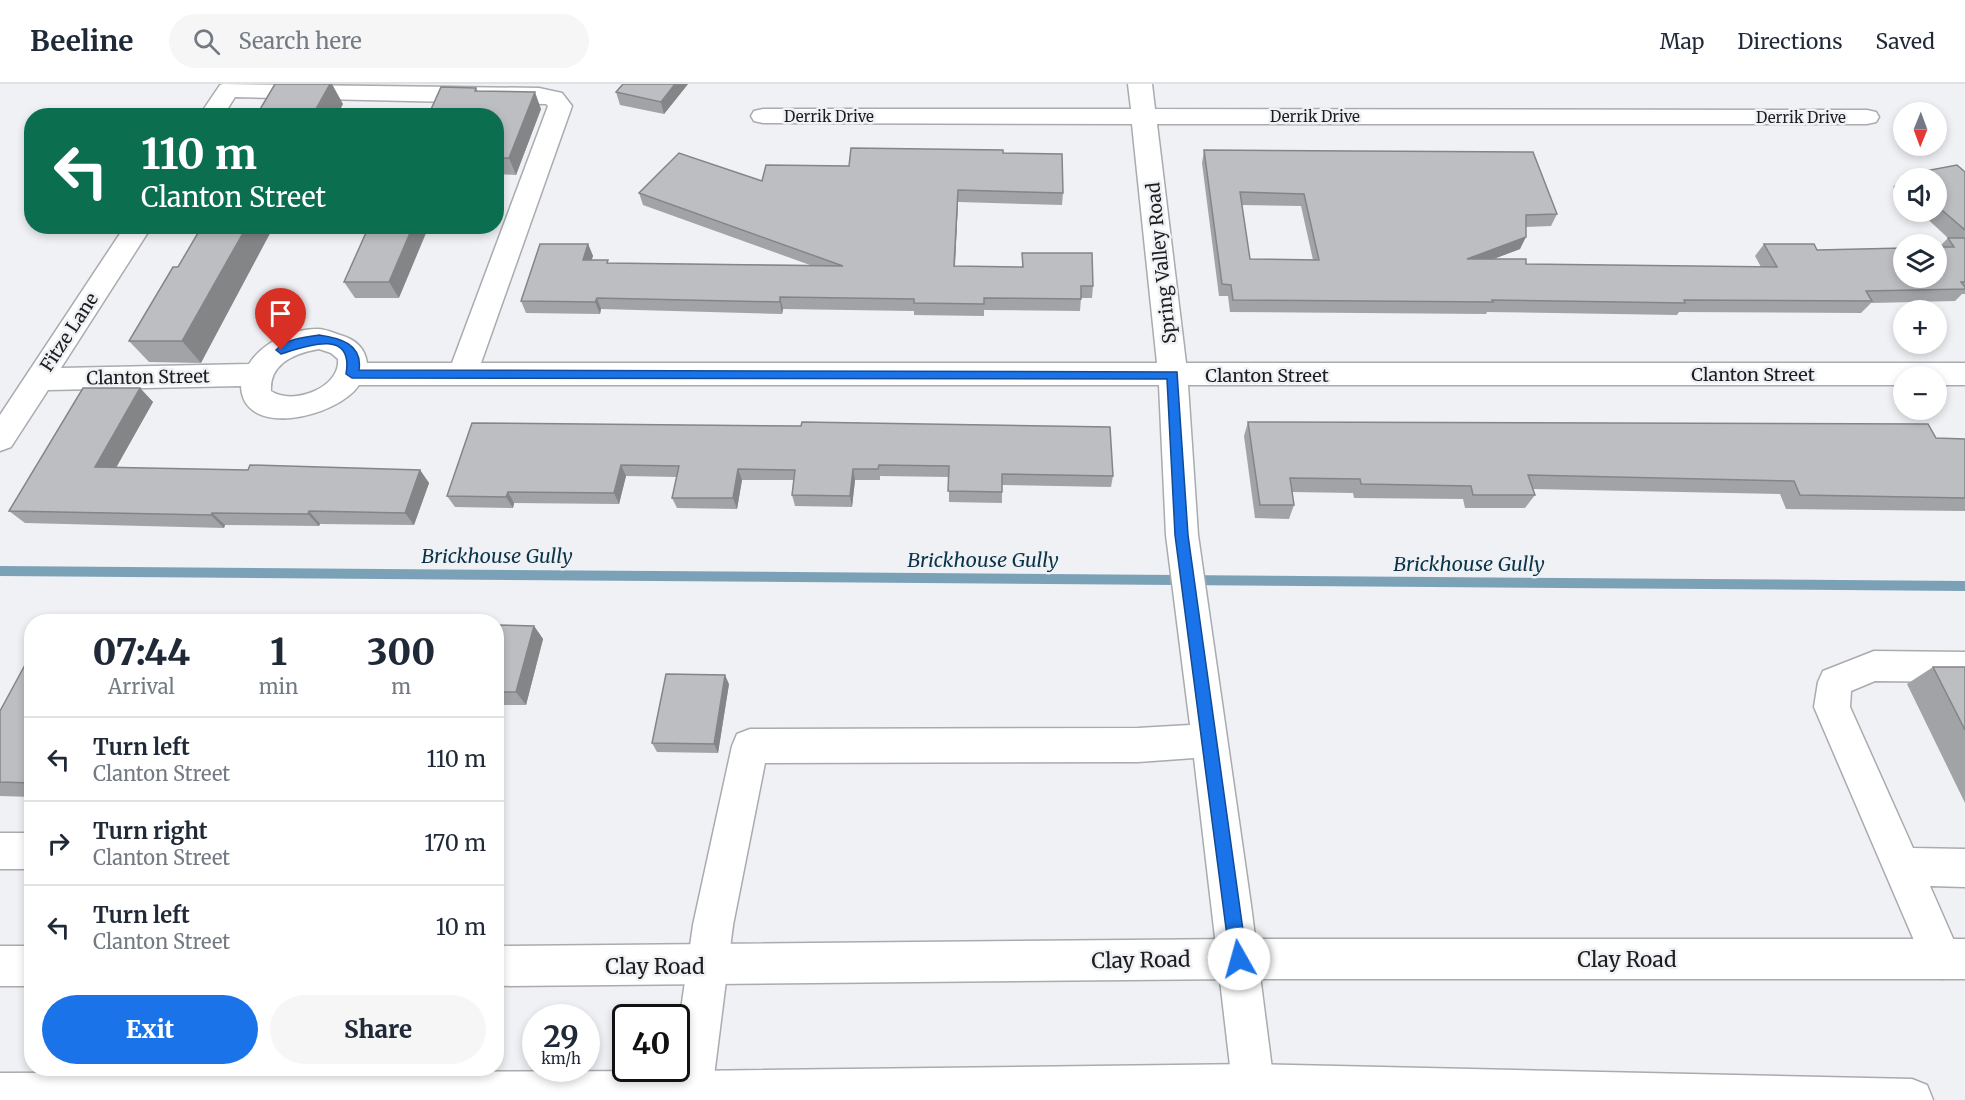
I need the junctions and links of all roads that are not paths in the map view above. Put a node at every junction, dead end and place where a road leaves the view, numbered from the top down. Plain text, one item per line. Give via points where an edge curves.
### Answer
1 (1140, 84) edge
2 (216, 108) edge
3 (763, 116) dead end
4 (1144, 116) junction
5 (1867, 117) dead end
6 (134, 234) edge
7 (352, 374) junction
8 (462, 374) junction
9 (1965, 374) edge
10 (257, 375) junction
11 (1173, 375) junction
12 (39, 379) junction
13 (0, 439) edge
14 (1965, 667) edge
15 (1209, 740) junction
16 (0, 850) edge
17 (24, 851) edge
18 (1901, 866) junction
19 (1965, 868) edge
20 (1239, 959) junction
21 (1953, 959) edge
22 (0, 966) edge
23 (24, 966) edge
24 (504, 966) edge
25 (708, 966) junction
26 (1254, 1092) edge
27 (0, 1094) edge
28 (938, 1094) edge
29 (1059, 1094) edge
30 (430, 1096) edge
31 (691, 1096) edge
32 (248, 1097) edge
33 (1912, 1100) edge

1 - 4 street, Spring Valley Road
2 - 8 street via 228,90 554,98 560,106
3 - 4 street, Derrik Drive
4 - 5 street, Derrik Drive
4 - 11 street, Spring Valley Road
6 - 12 street, Fitze Lane
7 - 8 street, Clanton Street
7 - 10 street via 328,399 290,409 261,399 255,388
7 - 10 street via 354,360 349,349 319,339 281,350 266,361
8 - 11 street, Clanton Street
9 - 11 street, Clanton Street
10 - 12 street, Clanton Street
11 - 15 street, Spring Valley Road via 1182,535
12 - 13 street, Fitze Lane
14 - 18 street via 1874,666 1835,682 1832,706
15 - 20 street, Spring Valley Road
15 - 25 street via 1138,745 750,746
16 - 17 street
18 - 19 street
18 - 21 street
20 - 21 street, Clay Road
20 - 25 street, Clay Road
20 - 26 street, Spring Valley Road
22 - 23 street
24 - 25 street, Clay Road
25 - 31 street
26 - 29 street
26 - 33 street
27 - 32 street
28 - 29 street
28 - 31 street
30 - 31 street
30 - 32 street

